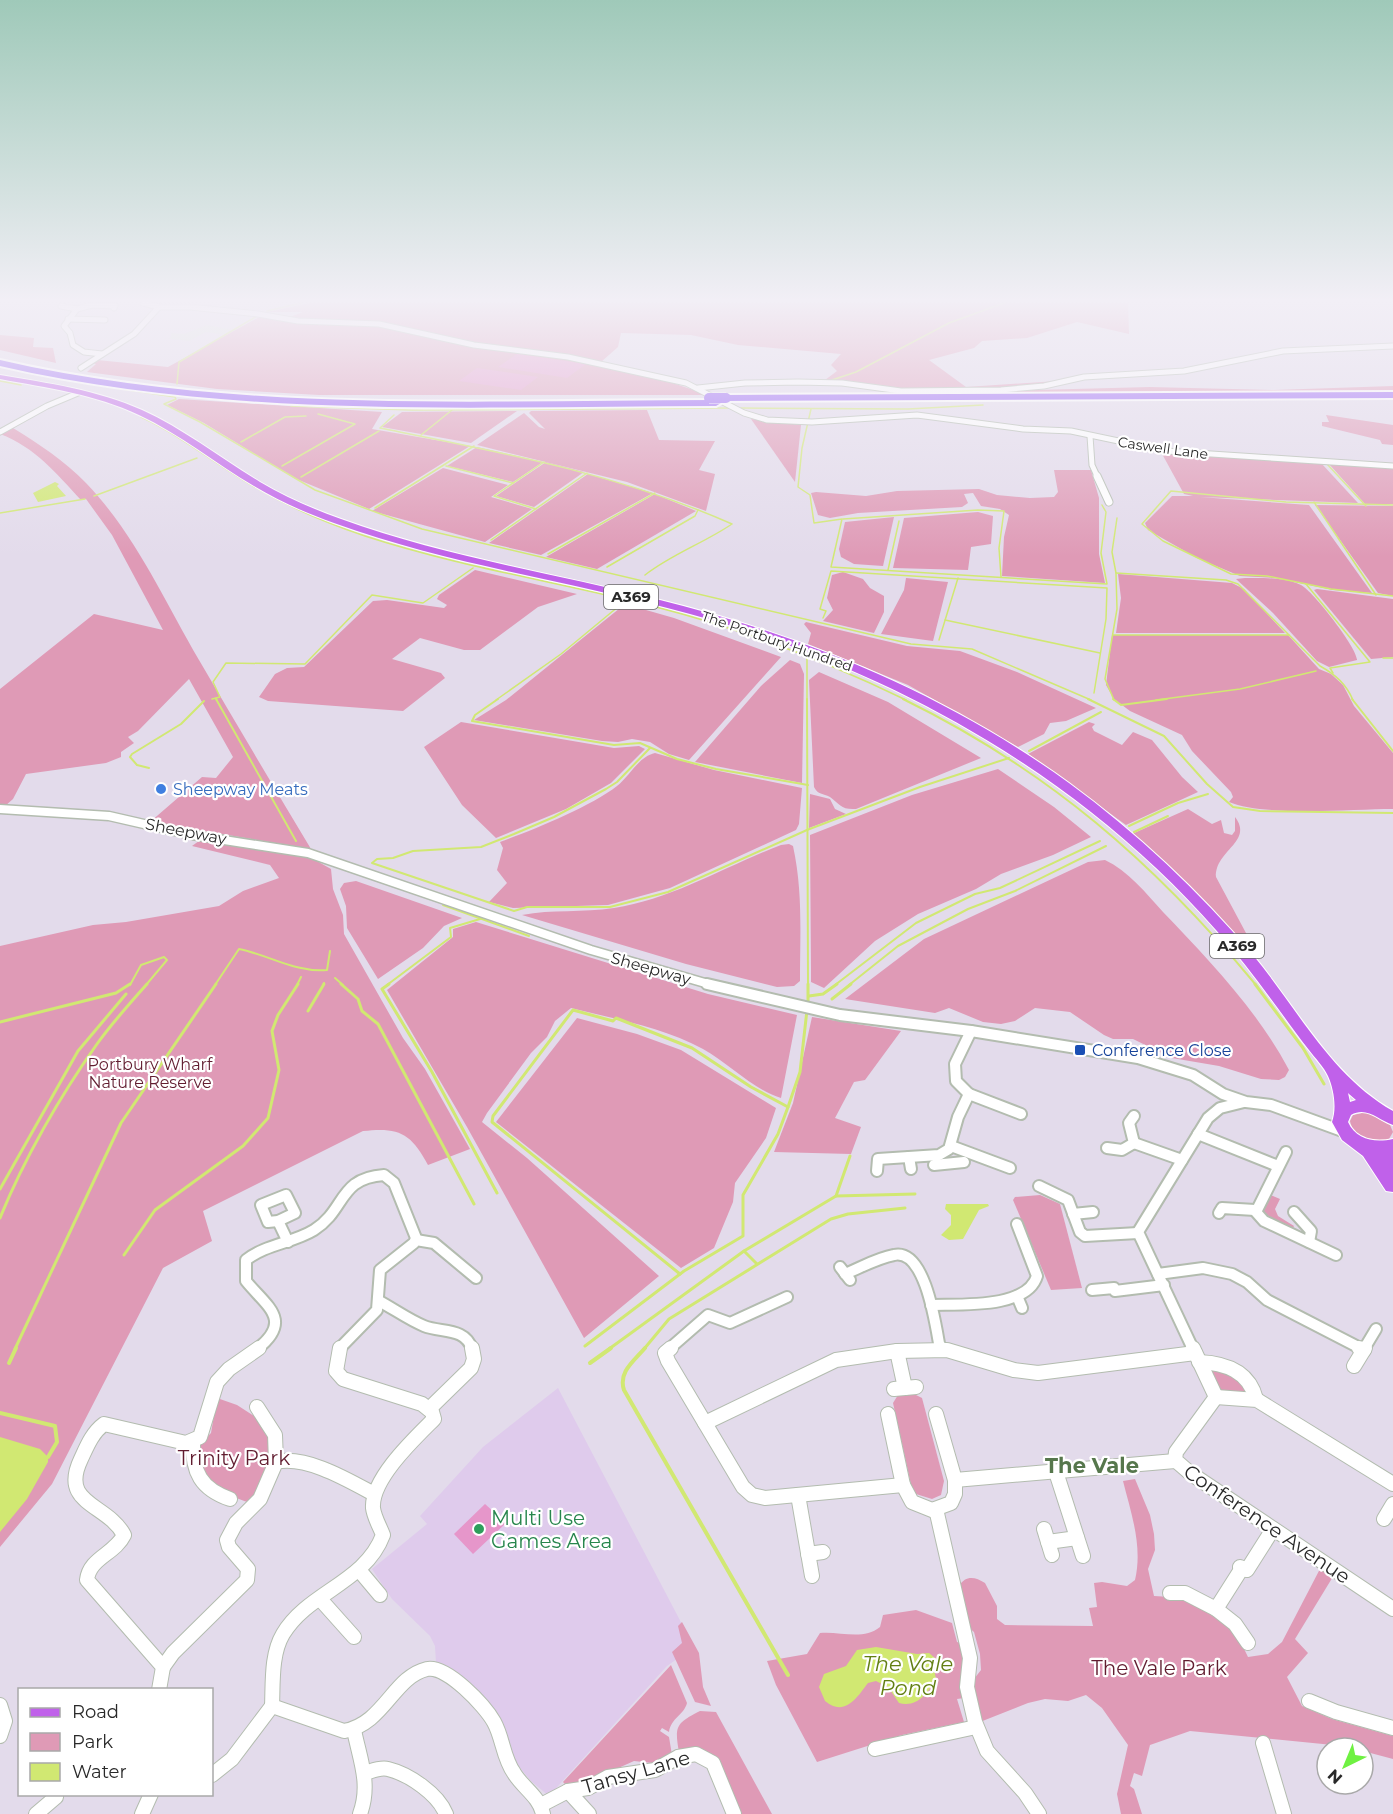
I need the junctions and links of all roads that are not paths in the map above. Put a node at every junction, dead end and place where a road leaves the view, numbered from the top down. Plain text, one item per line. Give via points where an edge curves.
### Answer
1 (52, 388) edge
2 (135, 388) edge
3 (181, 388) edge
4 (698, 388) joint
5 (701, 388) edge
6 (856, 388) edge
7 (1023, 388) edge
8 (78, 393) junction
9 (1393, 397) edge
10 (713, 400) junction
11 (0, 432) edge
12 (1090, 436) junction
13 (1393, 466) edge
14 (1109, 502) dead end
15 (0, 809) edge
16 (970, 1030) junction
17 (1335, 1072) junction
18 (969, 1094) junction
19 (1246, 1102) junction
20 (1376, 1108) junction
21 (1342, 1113) junction
22 (1021, 1114) dead end
23 (1128, 1118) dead end
24 (1303, 1118) junction
25 (1393, 1119) edge
26 (1345, 1132) junction
27 (1198, 1134) junction
28 (1134, 1143) junction
29 (1359, 1143) junction
30 (1392, 1146) edge
31 (1107, 1148) dead end
32 (1286, 1152) dead end
33 (948, 1155) junction
34 (909, 1157) junction
35 (1182, 1160) junction
36 (964, 1162) dead end
37 (934, 1165) dead end
38 (1278, 1166) junction
39 (1010, 1168) dead end
40 (911, 1169) dead end
41 (877, 1171) dead end
42 (1039, 1185) dead end
43 (1393, 1187) edge
44 (1255, 1210) junction
45 (1093, 1212) dead end
46 (1294, 1212) dead end
47 (1219, 1213) dead end
48 (1073, 1214) junction
49 (279, 1221) dead end
50 (1017, 1224) dead end
51 (1138, 1233) junction
52 (416, 1240) junction
53 (288, 1242) junction
54 (1310, 1242) junction
55 (1336, 1255) dead end
56 (845, 1274) dead end
57 (476, 1278) dead end
58 (1161, 1280) junction
59 (1092, 1290) dead end
60 (1017, 1296) junction
61 (787, 1298) dead end
62 (379, 1301) junction
63 (931, 1305) junction
64 (1022, 1308) dead end
65 (1376, 1329) dead end
66 (940, 1350) junction
67 (1364, 1350) junction
68 (897, 1351) junction
69 (1197, 1357) junction
70 (1354, 1366) dead end
71 (905, 1388) dead end
72 (1216, 1397) junction
73 (1256, 1400) junction
74 (257, 1407) dead end
75 (429, 1409) junction
76 (888, 1414) dead end
77 (936, 1414) dead end
78 (705, 1423) junction
79 (193, 1442) junction
80 (1175, 1461) junction
81 (276, 1462) junction
82 (1056, 1472) junction
83 (955, 1480) junction
84 (1393, 1484) edge
85 (903, 1485) junction
86 (374, 1494) junction
87 (798, 1495) junction
88 (230, 1499) dead end
89 (1393, 1504) edge
90 (936, 1509) junction
91 (1384, 1519) dead end
92 (1274, 1529) junction
93 (1077, 1538) junction
94 (1048, 1542) dead end
95 (823, 1552) dead end
96 (808, 1554) junction
97 (1083, 1556) dead end
98 (359, 1570) junction
99 (812, 1576) dead end
100 (1170, 1593) dead end
101 (380, 1595) dead end
102 (320, 1599) junction
103 (1216, 1609) junction
104 (1393, 1609) edge
105 (354, 1637) dead end
106 (1248, 1642) dead end
107 (163, 1667) junction
108 (159, 1688) edge
109 (1309, 1701) dead end
110 (0, 1705) edge
111 (272, 1706) junction
112 (976, 1726) junction
113 (1393, 1728) edge
114 (354, 1730) junction
115 (0, 1736) edge
116 (1263, 1743) dead end
117 (875, 1749) dead end
118 (365, 1773) junction
119 (213, 1774) edge
120 (568, 1791) junction
121 (150, 1796) edge
122 (56, 1797) dead end
123 (542, 1809) edge
124 (36, 1814) edge
125 (142, 1814) edge
126 (360, 1814) edge
127 (447, 1814) edge
128 (589, 1814) edge
129 (734, 1814) edge
130 (1039, 1814) edge
131 (1284, 1814) edge

1 - 8 main road, The Portbury Hundred / A369
2 - 10 highway via 285,402
3 - 10 highway via 258,396 358,399
4 - 5 street
4 - 12 street, Caswell Lane via 744,412 781,421 917,415
6 - 7 street via 901,391
8 - 11 street
8 - 17 main road, The Portbury Hundred / A369 via 138,411 177,431 257,484 326,517 424,548 744,626 857,669 953,715 1108,819 1191,895 1245,955
9 - 10 highway
12 - 13 street, Caswell Lane via 1188,453
12 - 14 street via 1092,465
15 - 16 street, Sheepway via 109,816 192,835 308,853 591,950 694,980 807,1009
16 - 18 street via 953,1071 958,1086
16 - 19 street, Sheepway via 1097,1049 1157,1063 1193,1075 1218,1092
17 - 20 main road, The Portbury Hundred / A369
17 - 21 main road, The Portbury Hundred / A369
18 - 22 street via 1001,1105 1005,1112
18 - 33 street
19 - 24 street, Sheepway via 1271,1105
19 - 27 street via 1220,1108
20 - 21 main road via 1358,1106
20 - 25 main road, The Portbury Hundred
21 - 24 street, Sheepway via 1324,1121
21 - 26 main road, The Portbury Hundred
23 - 28 street
24 - 26 street, Sheepway
26 - 29 main road
27 - 35 street
27 - 38 street via 1222,1147
28 - 31 street via 1121,1150
28 - 35 street
29 - 30 main road
29 - 43 main road via 1370,1152
30 - 43 main road
32 - 38 street
33 - 34 street
33 - 36 street
33 - 37 street
33 - 39 street
34 - 40 street
34 - 41 street via 878,1159
35 - 51 street
38 - 44 street
42 - 48 street via 1067,1199
44 - 47 street via 1222,1208
44 - 54 street via 1262,1219
45 - 48 street
46 - 54 street via 1311,1231
48 - 51 street via 1080,1232 1086,1236
49 - 53 street
50 - 60 street via 1036,1276 1034,1285
51 - 58 street
52 - 53 street via 394,1183 380,1175 353,1184 321,1225
52 - 57 street via 434,1243
52 - 62 street via 382,1267 378,1277
53 - 79 street via 255,1254 245,1262 247,1282 271,1308 276,1329 266,1342 220,1377 202,1434
54 - 55 street
56 - 63 street via 895,1254 905,1254 921,1273
58 - 59 street via 1115,1292 1113,1288
58 - 67 street via 1203,1268 1232,1274 1267,1300
58 - 69 street
60 - 63 street
60 - 64 street
61 - 78 street via 730,1323 712,1315 705,1317 666,1351 666,1358
62 - 75 street via 424,1326 451,1329 471,1345 471,1368
62 - 75 street via 374,1315 342,1342 337,1372 350,1383 391,1392
63 - 66 street
65 - 67 street
66 - 68 street
66 - 69 street via 1038,1373
67 - 70 street
68 - 71 street
68 - 78 street via 825,1363
69 - 72 street
69 - 73 street via 1235,1370 1252,1388
72 - 73 street
72 - 80 street, Conference Avenue via 1176,1452
73 - 84 street
74 - 81 street via 275,1435
75 - 86 street via 434,1416 432,1422 403,1450
76 - 85 street
77 - 83 street
78 - 87 street via 748,1493 761,1498
79 - 88 street via 199,1478 211,1492
79 - 107 street via 104,1424 90,1440 74,1478 80,1494 118,1523 124,1535 119,1545 90,1568 87,1580
80 - 82 street
80 - 92 street, Conference Avenue
81 - 86 street via 284,1460 332,1470
81 - 107 street via 260,1499 236,1522 227,1540 248,1569 247,1580
82 - 83 street
82 - 93 street
83 - 90 street via 951,1503
85 - 87 street
85 - 90 street via 916,1505
86 - 98 street via 373,1510 383,1540
87 - 96 street
89 - 91 street
90 - 112 street via 970,1658 967,1687
92 - 103 street via 1247,1570 1240,1567
92 - 104 street, Conference Avenue
93 - 94 street
93 - 97 street
95 - 96 street
96 - 99 street
98 - 101 street
98 - 102 street
100 - 103 street via 1189,1588
102 - 105 street
102 - 111 street via 296,1618 282,1636 276,1656
103 - 106 street via 1235,1624
107 - 108 street
109 - 113 street
110 - 115 street via 5,1720
111 - 114 street via 344,1731
111 - 119 street via 232,1759
112 - 117 street
112 - 130 street via 987,1751
114 - 118 street
114 - 123 street via 422,1671 439,1669 491,1718 513,1772
116 - 131 street
118 - 126 street via 368,1789
118 - 127 street via 389,1769 436,1796
120 - 123 street, Tansy Lane
120 - 128 street
120 - 129 street, Tansy Lane via 588,1788 614,1775 655,1770 678,1757 696,1754 713,1763
121 - 125 street
122 - 124 street

